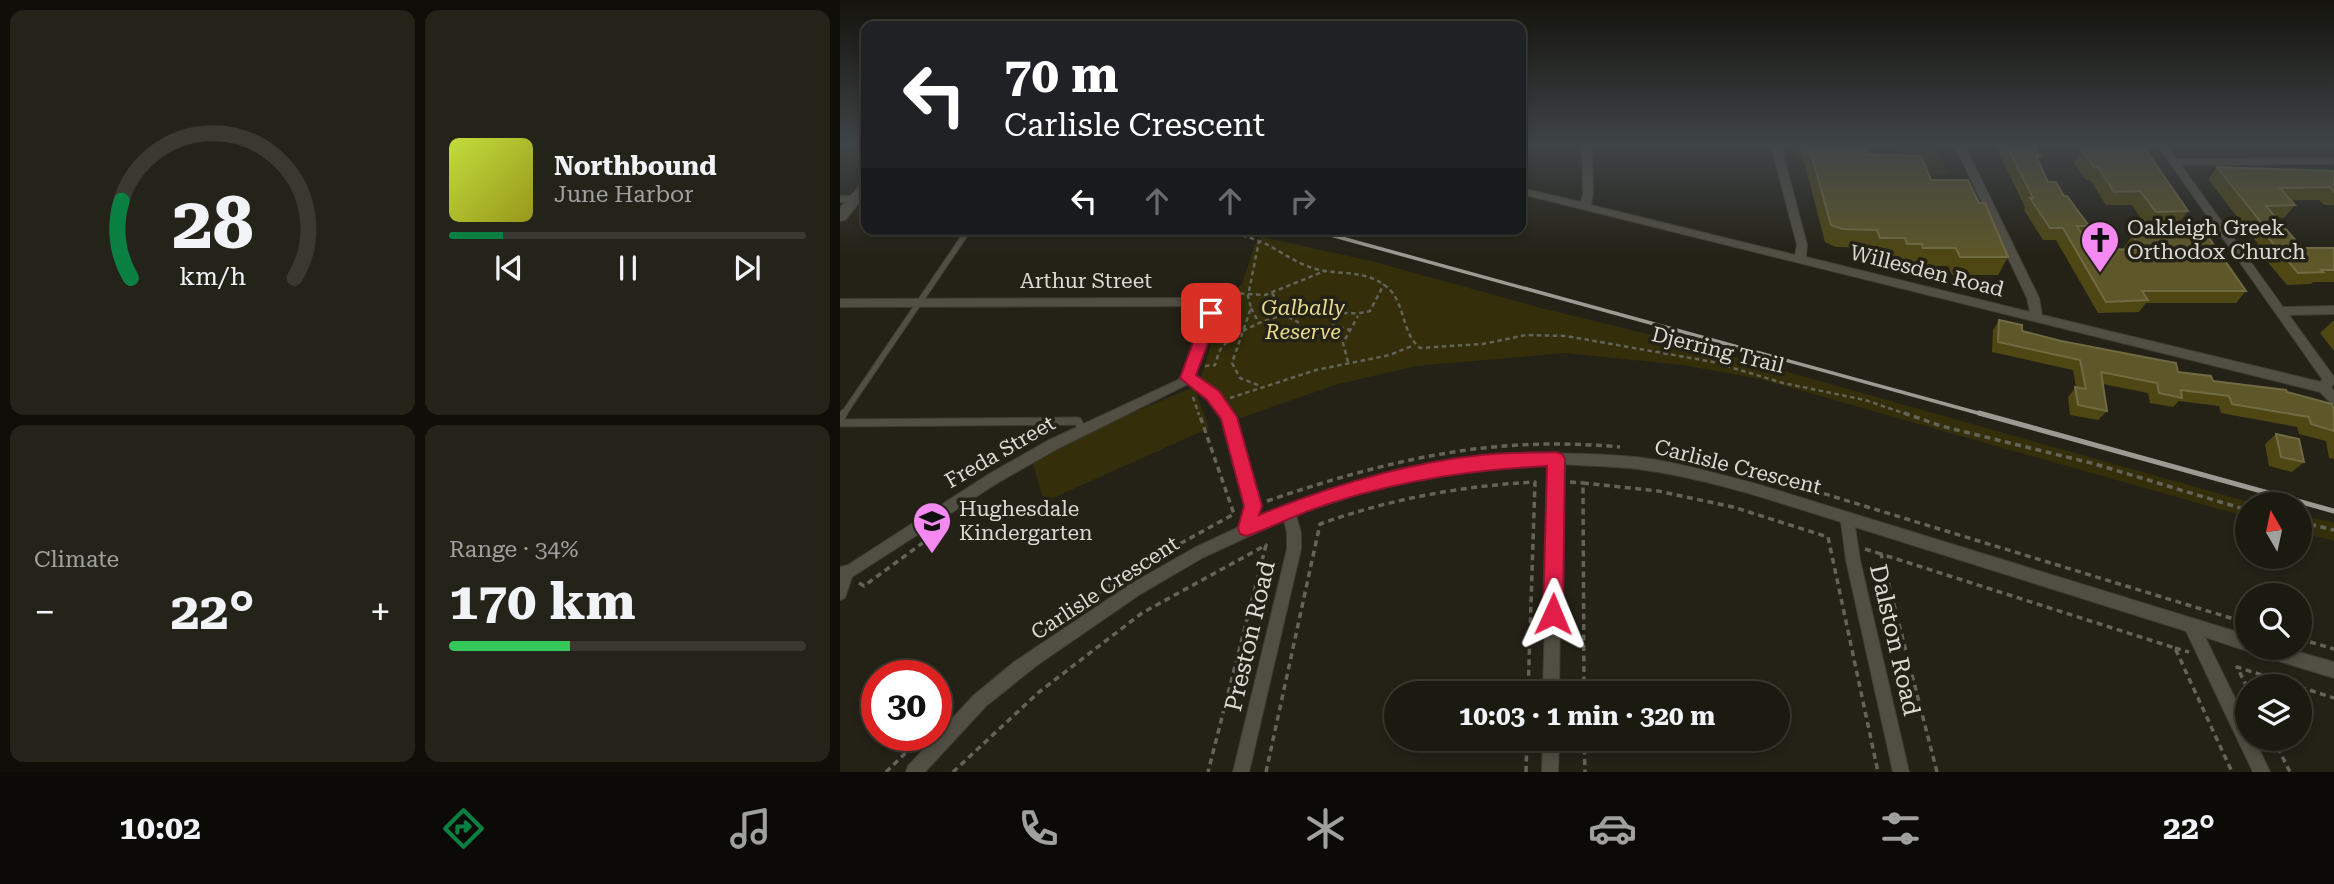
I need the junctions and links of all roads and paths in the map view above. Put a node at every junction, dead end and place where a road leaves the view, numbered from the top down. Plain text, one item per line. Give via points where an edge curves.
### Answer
1 (1588, 182) edge
2 (1785, 182) edge
3 (1977, 182) edge
4 (2189, 182) edge
5 (861, 192) edge
6 (1526, 192) edge
7 (855, 199) junction
8 (840, 200) edge
9 (1585, 207) junction
10 (840, 217) edge
11 (965, 235) edge
12 (1239, 235) edge
13 (1259, 241) junction
14 (1800, 260) junction
15 (1325, 271) junction
16 (1384, 284) junction
17 (1200, 291) dead end
18 (1272, 293) junction
19 (1248, 296) junction
20 (840, 303) edge
21 (918, 303) junction
22 (1346, 304) dead end
23 (1251, 308) junction
24 (1328, 310) junction
25 (2334, 310) edge
26 (2282, 311) junction
27 (1357, 316) junction
28 (1288, 317) junction
29 (2037, 318) junction
30 (1273, 320) junction
31 (1259, 323) junction
32 (1350, 330) junction
33 (1241, 333) junction
34 (1414, 345) junction
35 (1211, 346) dead end
36 (1222, 346) junction
37 (1348, 362) junction
38 (1204, 366) dead end
39 (1188, 378) junction
40 (2329, 383) edge
41 (1258, 386) junction
42 (1175, 387) junction
43 (2334, 399) edge
44 (1226, 400) dead end
45 (840, 421) edge
46 (1082, 430) junction
47 (1627, 448) dead end
48 (1682, 456) dead end
49 (1556, 459) junction
50 (1253, 506) junction
51 (2235, 506) edge
52 (1288, 510) junction
53 (1234, 514) junction
54 (1847, 518) junction
55 (2312, 525) edge
56 (1247, 528) junction
57 (2334, 530) edge
58 (843, 573) edge
59 (840, 593) edge
60 (2235, 619) edge
61 (2191, 625) junction
62 (2235, 639) edge
63 (1030, 641) dead end
64 (2312, 643) edge
65 (2334, 649) edge
66 (2301, 660) edge
67 (2334, 670) edge
68 (2240, 674) edge
69 (2258, 674) edge
70 (1528, 681) edge
71 (1551, 681) edge
72 (1584, 681) edge
73 (2312, 691) edge
74 (2334, 698) edge
75 (908, 751) edge
76 (1527, 751) edge
77 (1550, 751) edge
78 (1584, 751) edge
79 (2280, 751) edge
80 (886, 772) edge
81 (914, 772) edge
82 (953, 772) edge
83 (1208, 772) edge
84 (1241, 772) edge
85 (1266, 772) edge
86 (1526, 772) edge
87 (1550, 772) edge
88 (1584, 772) edge
89 (1878, 772) edge
90 (1902, 772) edge
91 (1937, 772) edge
92 (2232, 772) edge
93 (2262, 772) edge
94 (2290, 772) edge

1 - 9 street
2 - 14 street via 1802,246
3 - 29 street via 2033,298
4 - 26 street
5 - 7 street
6 - 9 street, Willesden Road
7 - 8 street
7 - 10 street
9 - 14 street, Willesden Road
11 - 21 lane
12 - 13 path
13 - 15 path
13 - 19 path
14 - 29 street, Willesden Road
15 - 16 path via 1357,273
15 - 18 path
16 - 27 path via 1370,311
16 - 34 path via 1402,304
17 - 19 path via 1235,291
18 - 19 path
18 - 30 path via 1279,303
19 - 23 path
20 - 21 street, Arthur Street
21 - 39 street, Arthur Street via 1200,302 1210,308 1211,317
21 - 45 lane
22 - 24 path
23 - 31 path
23 - 33 path
24 - 27 path
24 - 28 path
25 - 26 street
26 - 40 street
27 - 32 path
28 - 30 path
28 - 32 path via 1307,335 1331,325
29 - 40 street, Willesden Road
30 - 31 path
31 - 33 path
32 - 37 path via 1341,349
33 - 36 path
33 - 41 path via 1231,363 1240,379
34 - 37 path, Djerring Trail via 1401,353
34 - 51 path, Djerring Trail via 1426,349 1483,344 1526,335 1627,345 1865,400 1941,426 2095,464
35 - 36 path
36 - 38 path via 1215,365
37 - 41 path, Djerring Trail
39 - 42 street, Freda Street
39 - 50 street via 1213,395 1228,417
40 - 43 street
41 - 44 path, Djerring Trail
42 - 46 street, Freda Street
42 - 53 path via 1178,393 1191,391
45 - 46 lane via 1078,421
46 - 58 street, Freda Street via 994,478
47 - 50 path via 1520,442 1440,452 1355,471
48 - 60 path via 1776,479
49 - 52 street, Carlisle Crescent via 1435,469
49 - 54 street, Carlisle Crescent via 1674,469
49 - 71 street
50 - 53 path
50 - 56 street
52 - 56 street, Carlisle Crescent
52 - 84 street, Preston Road via 1294,549
53 - 63 path via 1177,543
54 - 61 street, Carlisle Crescent
54 - 90 street, Dalston Road
55 - 57 path
56 - 81 street, Carlisle Crescent via 1170,566 1111,603 990,691
58 - 59 street
61 - 62 street, Carlisle Crescent
61 - 93 street
64 - 65 path
66 - 67 street
68 - 69 path via 2237,667
70 - 85 path via 1535,482 1465,486 1368,507 1320,524
72 - 89 path via 1583,483 1658,491 1733,507 1828,537
73 - 74 path
75 - 80 path
76 - 86 path
77 - 87 street
78 - 88 path
79 - 94 path
82 - 83 path via 1039,692 1142,613 1266,545
91 - 92 path via 1881,554 2175,648

